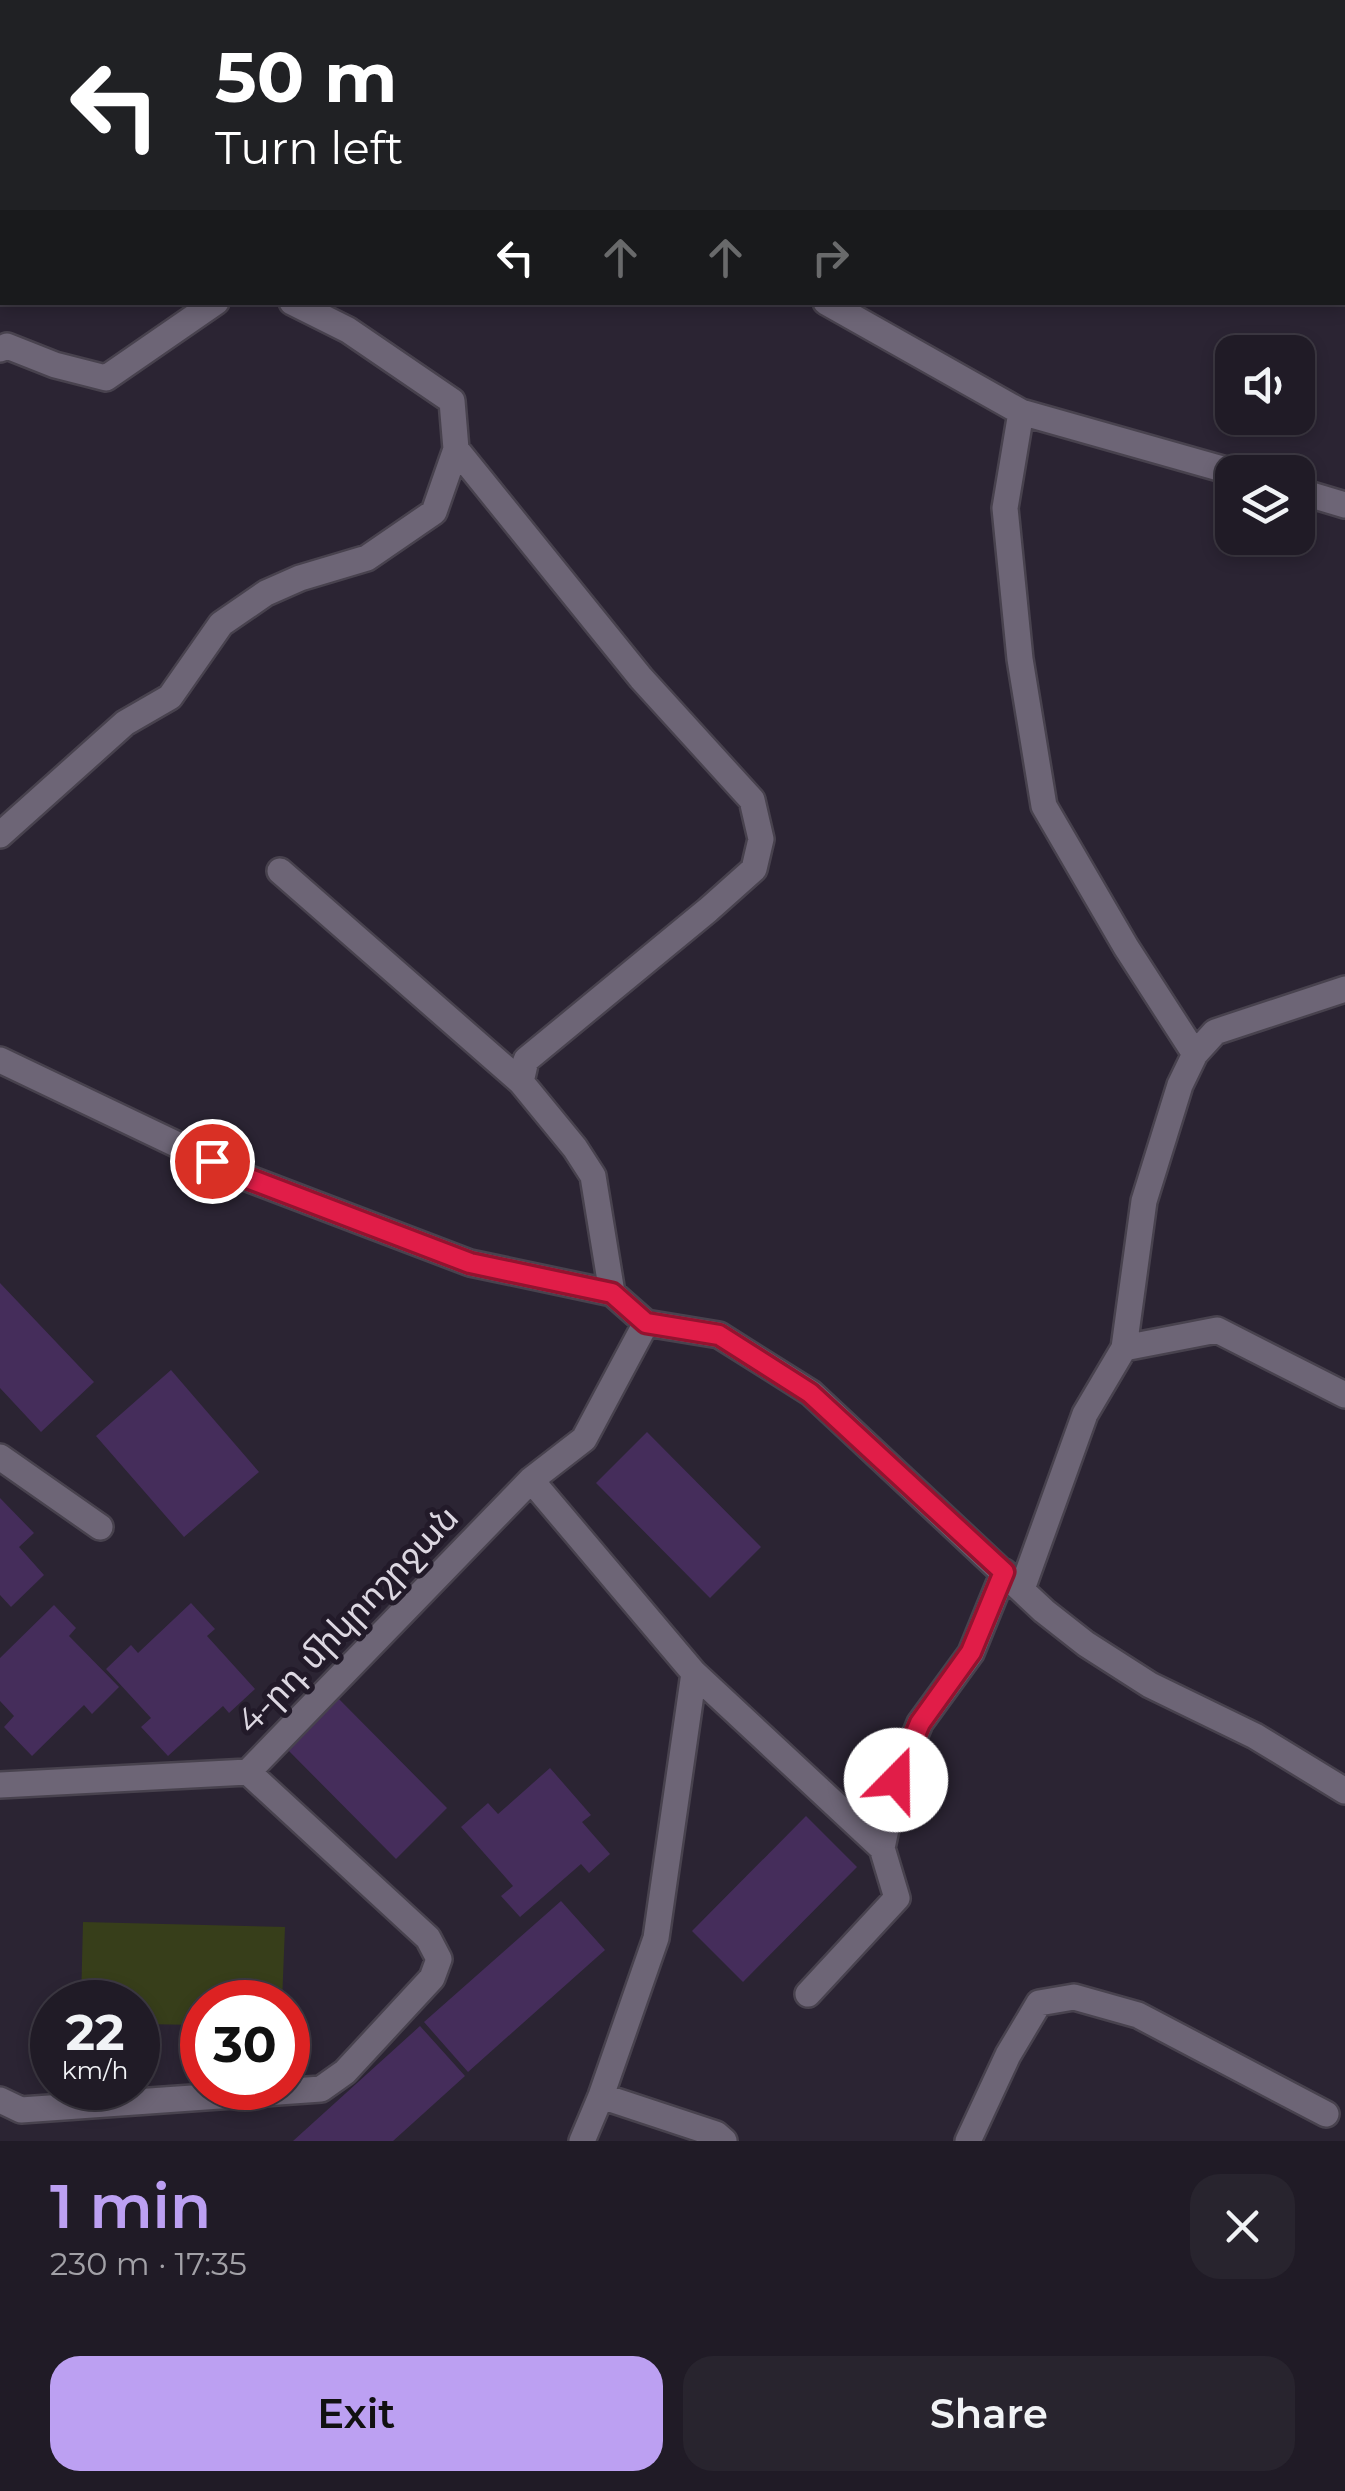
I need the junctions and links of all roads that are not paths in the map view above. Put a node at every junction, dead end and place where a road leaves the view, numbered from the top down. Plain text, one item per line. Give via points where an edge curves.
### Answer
1 (212, 305) edge
2 (298, 305) edge
3 (831, 305) edge
4 (0, 349) edge
5 (1021, 412) junction
6 (456, 449) junction
7 (1215, 467) edge
8 (1315, 496) edge
9 (1345, 505) edge
10 (0, 835) edge
11 (280, 872) dead end
12 (1345, 989) edge
13 (1195, 1054) junction
14 (0, 1060) edge
15 (522, 1082) junction
16 (612, 1293) junction
17 (646, 1323) junction
18 (1124, 1348) junction
19 (1345, 1396) edge
20 (0, 1457) edge
21 (531, 1480) junction
22 (100, 1528) dead end
23 (1013, 1580) junction
24 (694, 1672) junction
25 (248, 1772) junction
26 (0, 1785) edge
27 (1345, 1791) edge
28 (882, 1848) junction
29 (808, 1994) dead end
30 (601, 2096) junction
31 (0, 2100) edge
32 (1326, 2114) dead end
33 (582, 2141) edge
34 (724, 2141) edge
35 (968, 2141) edge

1 - 4 street via 106,378
2 - 6 street via 348,330 452,402
3 - 5 street
5 - 7 street
5 - 13 street via 1005,508 1044,806
6 - 10 street via 434,512 367,558 266,593 220,624 170,697 125,723
6 - 15 street via 641,678 752,800 761,839 754,869 526,1060
8 - 9 street
11 - 15 street
12 - 13 street via 1216,1032
13 - 18 street via 1144,1200
14 - 16 street via 247,1178 414,1242 470,1263
15 - 16 street via 593,1176
16 - 17 street
17 - 21 street, 4-րդ միկրոշրջան via 584,1439
17 - 23 street via 719,1335 810,1393
18 - 19 street via 1217,1330
18 - 23 street via 1084,1414
20 - 22 street
21 - 24 street
21 - 25 street, 4-րդ միկրոշրջան
23 - 27 street via 1086,1644 1150,1685 1255,1736
23 - 28 street via 920,1723 896,1780
24 - 28 street
24 - 30 street via 656,1938
25 - 26 street, 4-րդ միկրոշրջան
25 - 31 street via 428,1938 439,1959 432,1978 321,2090 21,2110
28 - 29 street via 897,1898
30 - 33 street
30 - 34 street
32 - 35 street via 1138,2015 1074,1997 1039,2004

